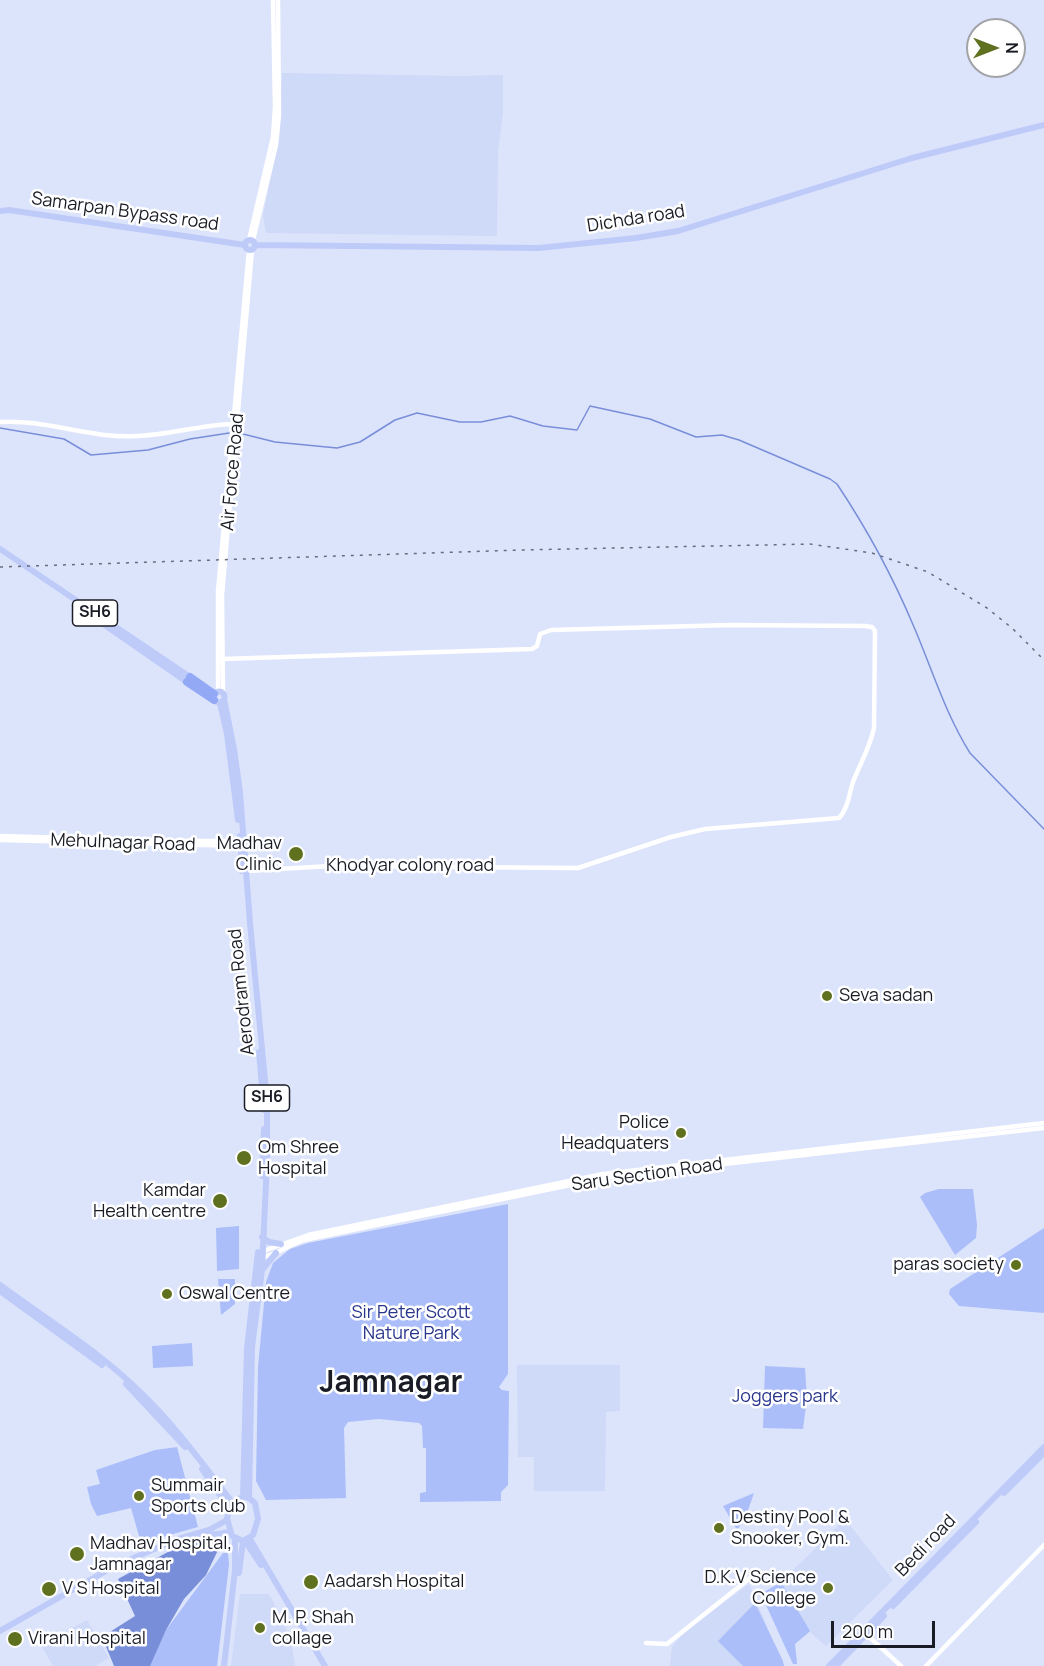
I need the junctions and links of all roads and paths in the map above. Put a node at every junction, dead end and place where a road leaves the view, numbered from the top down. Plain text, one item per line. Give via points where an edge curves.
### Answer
1 (273, 0) edge
2 (278, 0) edge
3 (1044, 125) edge
4 (0, 211) edge
5 (251, 245) junction
6 (0, 422) edge
7 (233, 424) junction
8 (227, 513) junction
9 (0, 549) edge
10 (0, 554) edge
11 (222, 659) junction
12 (188, 680) junction
13 (219, 697) junction
14 (0, 838) edge
15 (243, 843) junction
16 (244, 871) junction
17 (1044, 1123) edge
18 (1044, 1128) edge
19 (262, 1237) junction
20 (281, 1244) junction
21 (276, 1252) junction
22 (260, 1255) junction
23 (262, 1270) junction
24 (0, 1285) edge
25 (0, 1291) edge
26 (1044, 1446) edge
27 (1044, 1453) edge
28 (246, 1497) junction
29 (231, 1505) junction
30 (227, 1520) junction
31 (230, 1532) junction
32 (235, 1539) junction
33 (246, 1540) junction
34 (1044, 1545) edge
35 (110, 1569) junction
36 (750, 1578) dead end
37 (0, 1631) edge
38 (865, 1632) junction
39 (646, 1644) dead end
40 (226, 1666) edge
41 (323, 1666) edge
42 (829, 1666) edge
43 (836, 1666) edge
44 (901, 1666) edge
45 (926, 1666) edge

1 - 5 street, Air Force Road via 273,137
2 - 5 street, Air Force Road via 276,145
3 - 5 main road, Dichda road via 912,158 665,234 539,248
4 - 5 main road, Samarpan Bypass road
5 - 7 street, Air Force Road
5 - 8 street, Air Force Road
6 - 7 street via 134,436
7 - 8 street, Air Force Road
8 - 11 street, Air Force Road
8 - 13 street, Air Force Road via 218,591
9 - 12 main road, SH6
10 - 12 main road, SH6
11 - 13 street, Air Force Road
11 - 16 street, Khodyar colony road via 532,649 540,634 551,630 741,624 873,627 874,728 841,816 705,829 578,868 330,866
12 - 13 highway, SH6
13 - 15 main road, Aerodram Road / SH6 via 234,749
14 - 15 street, Mehulnagar Road
15 - 16 main road, Aerodram Road / SH6
16 - 19 main road, Aerodram Road / SH6 via 267,1101
16 - 22 main road, Aerodram Road / SH6 via 264,1115
17 - 20 street, Saru Section Road via 603,1174 308,1235
18 - 21 street, Saru Section Road via 609,1177 304,1240
19 - 20 main road
19 - 22 main road, Aerodram Road / SH6
20 - 22 street, Saru Section Road
21 - 22 street, Saru Section Road
21 - 23 main road
22 - 23 main road, Aerodram Road / SH6
22 - 28 main road, Aerodram Road / SH6 via 247,1348
23 - 28 main road, Aerodram Road / SH6 via 252,1347
24 - 29 main road via 139,1391 181,1435
25 - 29 main road via 121,1379 185,1447
26 - 38 main road, Bedi road
27 - 38 main road, Bedi road
28 - 29 main road
28 - 33 main road, SH6 via 255,1503 258,1519 256,1531
29 - 30 main road
30 - 31 main road
30 - 35 main road
31 - 32 main road
31 - 35 main road via 174,1544
32 - 33 main road
32 - 40 main road
33 - 40 main road
33 - 41 main road
34 - 45 street
35 - 37 main road
36 - 39 street via 667,1644
38 - 42 main road, Bedi road
38 - 43 main road, Bedi road
38 - 44 street

